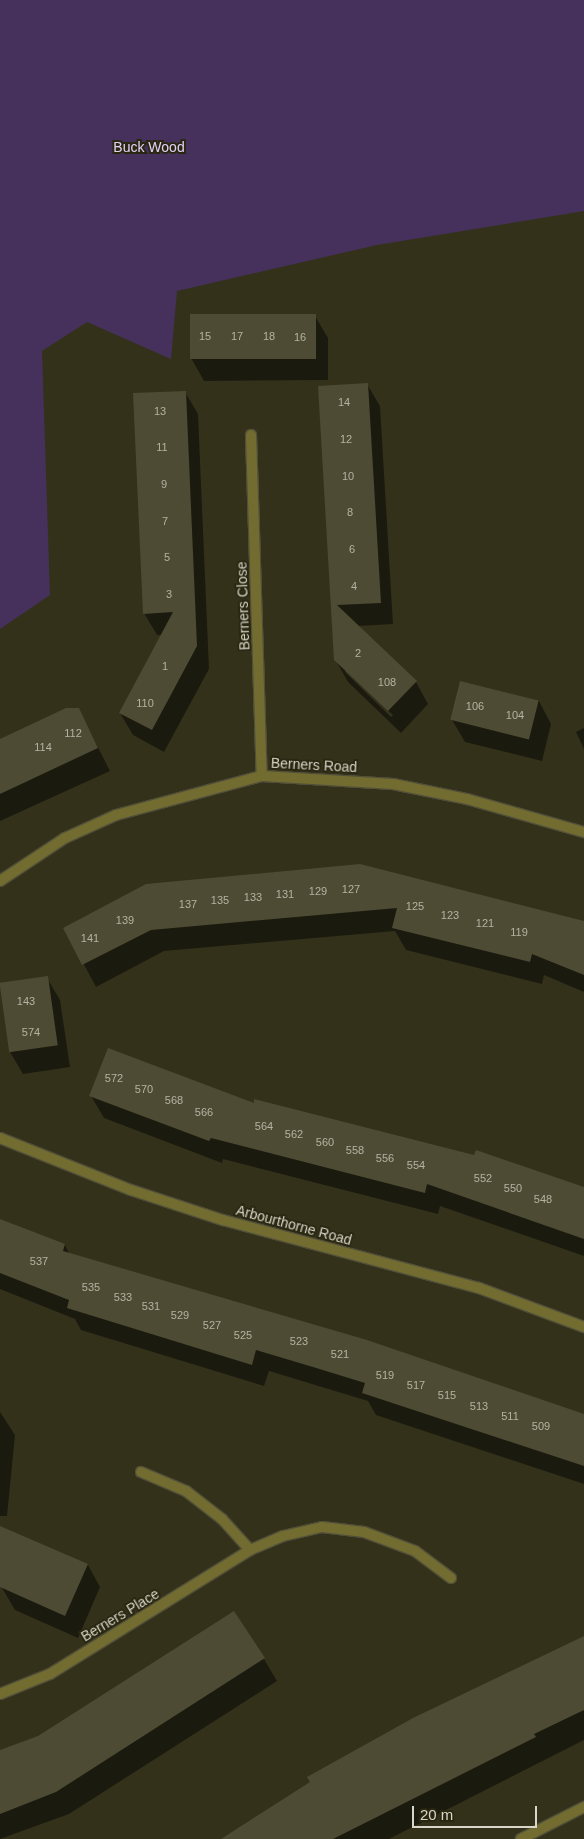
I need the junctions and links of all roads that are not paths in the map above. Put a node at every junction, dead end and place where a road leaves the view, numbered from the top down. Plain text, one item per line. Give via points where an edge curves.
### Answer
1 (251, 435) dead end
2 (262, 776) junction
3 (584, 832) edge
4 (0, 881) edge
5 (0, 1138) edge
6 (584, 1327) edge
7 (142, 1472) dead end
8 (250, 1550) junction
9 (451, 1578) dead end
10 (0, 1694) edge
11 (584, 1807) edge
12 (521, 1839) edge

1 - 2 street, Berners Close
2 - 3 street, Berners Road via 393,784 467,799
2 - 4 street, Berners Road via 116,814 65,838
5 - 6 street, Arbourthorne Road via 131,1190 223,1220 479,1288
7 - 8 street via 186,1491 222,1519
8 - 9 street, Berners Place via 322,1527 364,1532 415,1551
8 - 10 street, Berners Place via 50,1674
11 - 12 street

